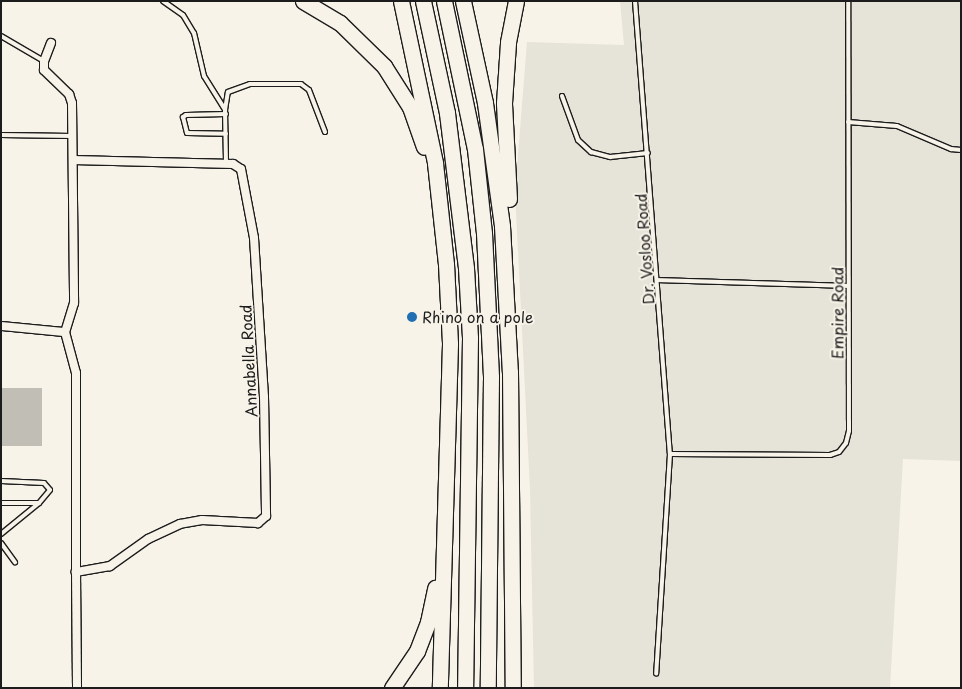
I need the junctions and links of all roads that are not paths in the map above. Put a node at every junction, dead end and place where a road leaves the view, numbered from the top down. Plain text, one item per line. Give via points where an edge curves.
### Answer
1 (163, 1) edge
2 (303, 1) edge
3 (401, 1) edge
4 (423, 1) edge
5 (444, 1) edge
6 (463, 1) edge
7 (516, 1) edge
8 (635, 1) edge
9 (848, 1) edge
10 (1, 36) edge
11 (51, 42) dead end
12 (44, 60) junction
13 (562, 96) dead end
14 (226, 112) junction
15 (848, 122) junction
16 (326, 132) dead end
17 (226, 134) junction
18 (1, 135) edge
19 (72, 136) junction
20 (961, 150) edge
21 (648, 153) junction
22 (73, 160) junction
23 (226, 164) junction
24 (446, 264) junction
25 (658, 280) junction
26 (848, 286) junction
27 (1, 326) edge
28 (65, 332) junction
29 (510, 372) junction
30 (670, 454) junction
31 (1, 481) edge
32 (446, 488) junction
33 (1, 503) edge
34 (39, 503) junction
35 (1, 534) edge
36 (1, 543) edge
37 (15, 562) dead end
38 (76, 572) junction
39 (656, 674) dead end
40 (76, 688) edge
41 (392, 688) edge
42 (440, 688) edge
43 (465, 688) edge
44 (488, 688) edge
45 (513, 688) edge

1 - 14 lane via 183,15 194,33 204,76
2 - 24 highway via 340,23 372,51 410,107 427,159
3 - 24 highway via 431,136
4 - 43 highway via 447,113 466,268 470,348
5 - 44 highway via 473,139 484,233 491,377
6 - 29 highway via 479,70 498,188
7 - 29 highway via 508,42 504,103 514,324
8 - 21 lane, Dr. Vosloo Road
9 - 15 lane, Empire Road
10 - 12 lane
11 - 12 street
12 - 19 street via 47,74 71,96
13 - 21 lane via 578,140 591,152 610,156
14 - 16 lane via 228,92 250,84 302,84 309,90
14 - 17 lane
14 - 17 lane via 186,115 183,118 187,133
15 - 20 lane via 897,126 951,149
15 - 26 lane, Empire Road
17 - 23 lane
18 - 19 lane
19 - 22 street
21 - 25 lane, Dr. Vosloo Road
22 - 23 street
22 - 28 street via 74,303
23 - 38 street, Annabella Road via 237,165 243,174 254,238 264,397 266,516 258,523 202,520 180,524 148,539 110,566
24 - 32 highway via 450,344
25 - 26 lane
25 - 30 lane, Dr. Vosloo Road
26 - 30 lane, Empire Road via 849,431 838,452 830,456
27 - 28 street
28 - 38 street via 76,373
29 - 45 highway
30 - 39 lane, Dr. Vosloo Road
31 - 34 lane via 48,485 49,493
32 - 41 highway via 435,593 428,622 418,651
32 - 42 highway
33 - 34 lane
34 - 35 lane
36 - 37 lane
38 - 40 street

